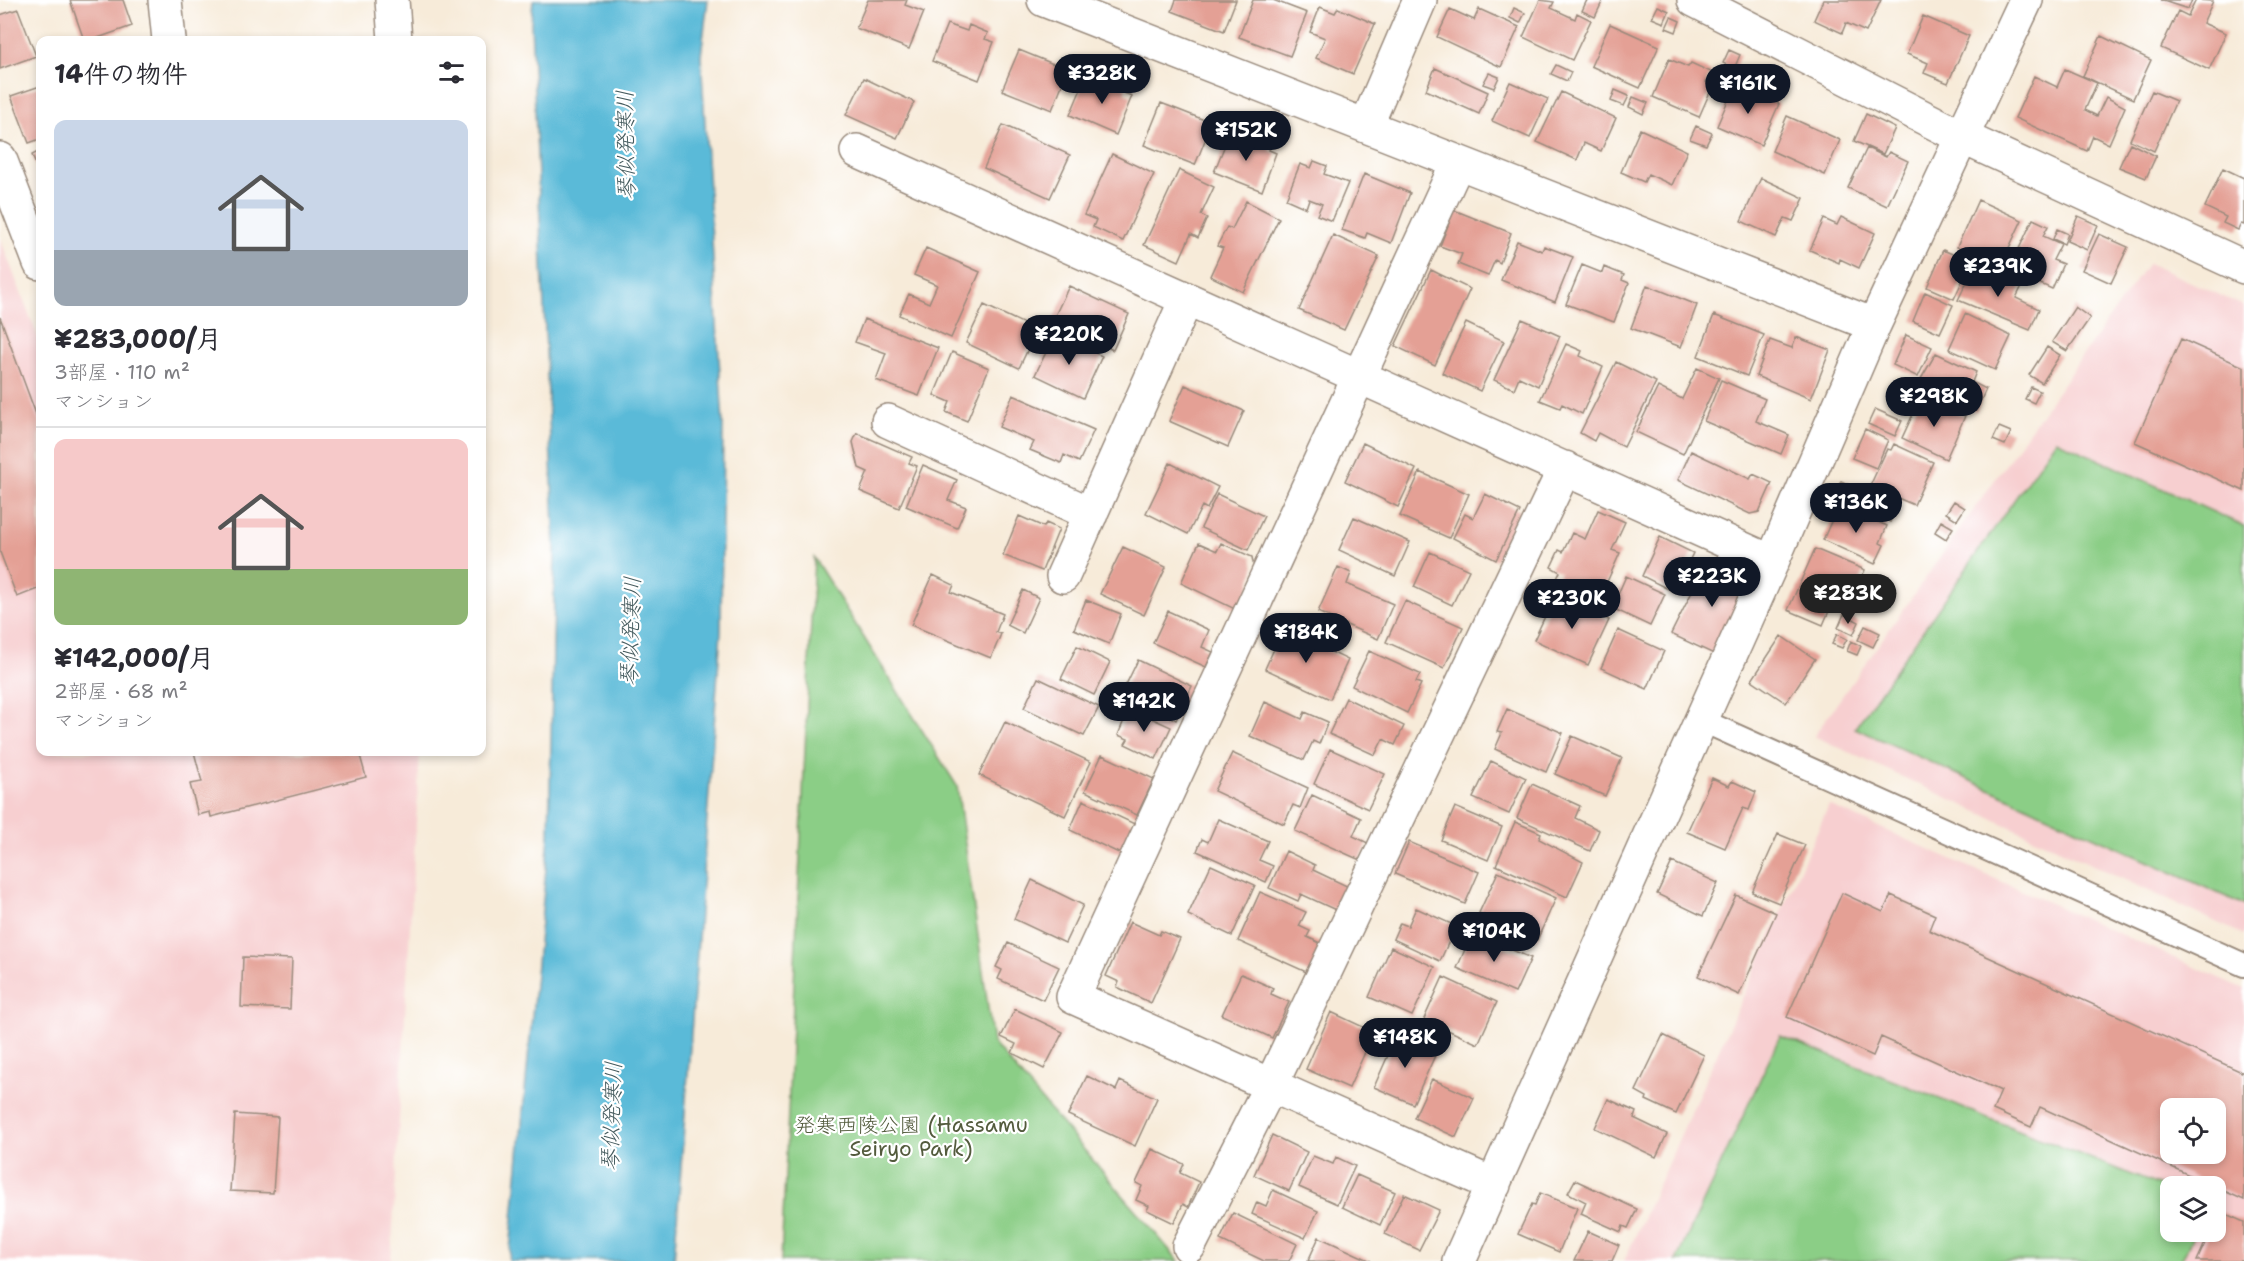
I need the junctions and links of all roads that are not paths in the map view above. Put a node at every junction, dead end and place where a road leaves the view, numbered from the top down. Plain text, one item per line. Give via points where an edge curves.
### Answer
1 (165, 0) edge
2 (392, 0) edge
3 (1044, 0) edge
4 (1420, 0) edge
5 (1694, 0) edge
6 (2026, 0) edge
7 (168, 36) edge
8 (395, 36) edge
9 (1366, 126) junction
10 (1962, 137) junction
11 (856, 151) dead end
12 (0, 159) edge
13 (1458, 162) junction
14 (36, 247) edge
15 (2244, 267) edge
16 (1186, 300) junction
17 (1874, 325) junction
18 (1360, 377) junction
19 (888, 421) dead end
20 (1565, 468) junction
21 (1090, 514) junction
22 (1772, 562) junction
23 (1063, 576) dead end
24 (1701, 720) junction
25 (2244, 965) edge
26 (1271, 1084) junction
27 (1494, 1185) junction
28 (1189, 1246) dead end
29 (1459, 1261) edge

1 - 7 street
2 - 8 street
3 - 9 street
4 - 9 street
5 - 10 street
6 - 10 street
9 - 13 street
10 - 15 street
10 - 17 street
11 - 16 street
12 - 14 street
13 - 17 street
13 - 18 street
16 - 18 street
16 - 21 street
17 - 22 street
18 - 20 street
18 - 26 street via 1072,997
19 - 21 street
20 - 22 street
20 - 26 street
21 - 23 street
22 - 24 street
24 - 25 lane
24 - 27 street
26 - 27 street
26 - 28 street
27 - 29 street

